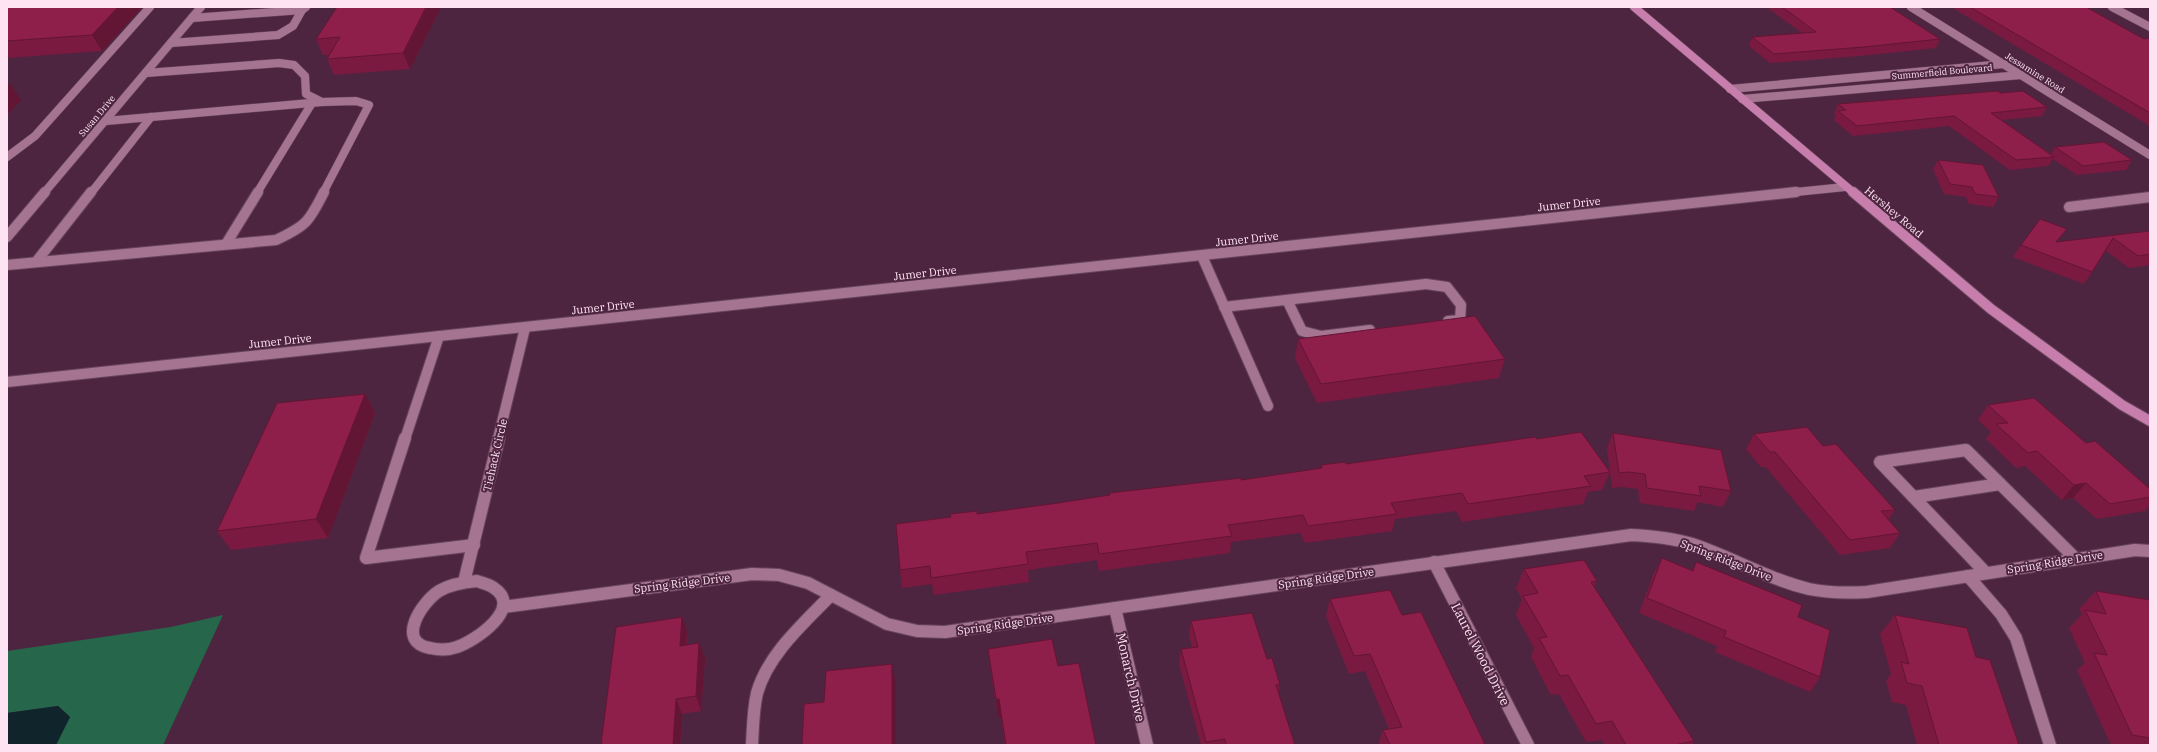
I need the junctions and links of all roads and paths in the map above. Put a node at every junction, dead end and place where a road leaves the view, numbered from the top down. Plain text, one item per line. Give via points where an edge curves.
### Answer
1 (150, 7) edge
2 (202, 7) edge
3 (1634, 7) edge
4 (1911, 7) edge
5 (2112, 7) edge
6 (304, 8) edge
7 (192, 18) junction
8 (2150, 27) edge
9 (171, 43) junction
10 (2004, 64) junction
11 (146, 73) junction
12 (2021, 75) junction
13 (1850, 78) junction
14 (1730, 89) junction
15 (1864, 89) junction
16 (1742, 100) junction
17 (322, 102) junction
18 (312, 103) junction
19 (151, 117) junction
20 (106, 121) junction
21 (2150, 155) edge
22 (7, 158) edge
23 (1845, 187) junction
24 (2150, 197) edge
25 (2069, 207) dead end
26 (7, 237) edge
27 (226, 244) junction
28 (1202, 256) junction
29 (36, 262) junction
30 (7, 265) edge
31 (1287, 300) junction
32 (1224, 307) junction
33 (1437, 323) edge
34 (525, 328) junction
35 (1383, 329) edge
36 (439, 336) junction
37 (7, 382) edge
38 (1268, 406) dead end
39 (2150, 422) edge
40 (2000, 484) junction
41 (1914, 497) junction
42 (474, 545) junction
43 (2150, 550) edge
44 (2076, 559) junction
45 (1434, 562) junction
46 (1986, 573) junction
47 (1968, 576) junction
48 (464, 582) junction
49 (831, 595) junction
50 (503, 607) junction
51 (1115, 608) junction
52 (752, 745) edge
53 (1147, 745) edge
54 (1528, 745) edge
55 (2050, 745) edge

1 - 22 street via 35,136
2 - 7 street, Susan Drive
3 - 14 main road, Hershey Road
4 - 10 street, Jessamine Road
5 - 8 street
6 - 7 street
6 - 9 street via 300,18 290,29 278,35
7 - 9 street, Susan Drive
9 - 11 street, Susan Drive
10 - 12 street, Jessamine Road
10 - 13 street, Summerfield Boulevard
11 - 17 street via 279,63 294,66 305,76 306,94
11 - 20 street, Susan Drive
12 - 15 street, Summerfield Boulevard
12 - 21 street, Jessamine Road
13 - 14 street, Summerfield Boulevard
13 - 15 street
14 - 16 main road, Hershey Road
15 - 16 street, Summerfield Boulevard
16 - 23 main road, Hershey Road
17 - 18 street
17 - 27 street via 356,102 369,105 310,219 295,232 276,240
18 - 19 street
18 - 27 street
19 - 20 street
19 - 29 street
20 - 26 street, Susan Drive
23 - 28 street, Jumer Drive
23 - 39 main road, Hershey Road via 1991,309 2122,406
24 - 25 street
27 - 29 street
28 - 32 street
28 - 34 street, Jumer Drive
29 - 30 street
31 - 32 street
31 - 33 street via 1426,284 1447,287 1461,305 1460,320
31 - 35 street via 1302,331 1321,336
32 - 38 street
34 - 36 street, Jumer Drive
34 - 42 street, Tiehack Circle
36 - 37 street, Jumer Drive
36 - 42 street via 366,558
40 - 41 street
40 - 41 street via 1966,450 1880,462
40 - 44 street
41 - 46 street
42 - 48 street, Tiehack Circle
43 - 44 street, Spring Ridge Drive
44 - 46 street, Spring Ridge Drive
45 - 47 street, Spring Ridge Drive via 1631,535 1660,537 1690,544 1783,581 1810,589 1838,593 1867,592
45 - 51 street, Spring Ridge Drive
45 - 54 street, Laurel Wood Drive
46 - 47 street, Spring Ridge Drive
47 - 55 street via 2002,614 2016,638
48 - 50 street via 477,581 497,589 502,597
48 - 50 street via 449,586 423,604 415,616 412,627 414,637 421,645 433,650 463,646 490,630
49 - 50 street, Spring Ridge Drive via 801,581 752,574
49 - 51 street, Spring Ridge Drive via 887,624 917,631 945,632
49 - 52 street via 778,654 762,679 754,707
51 - 53 street, Monarch Drive

